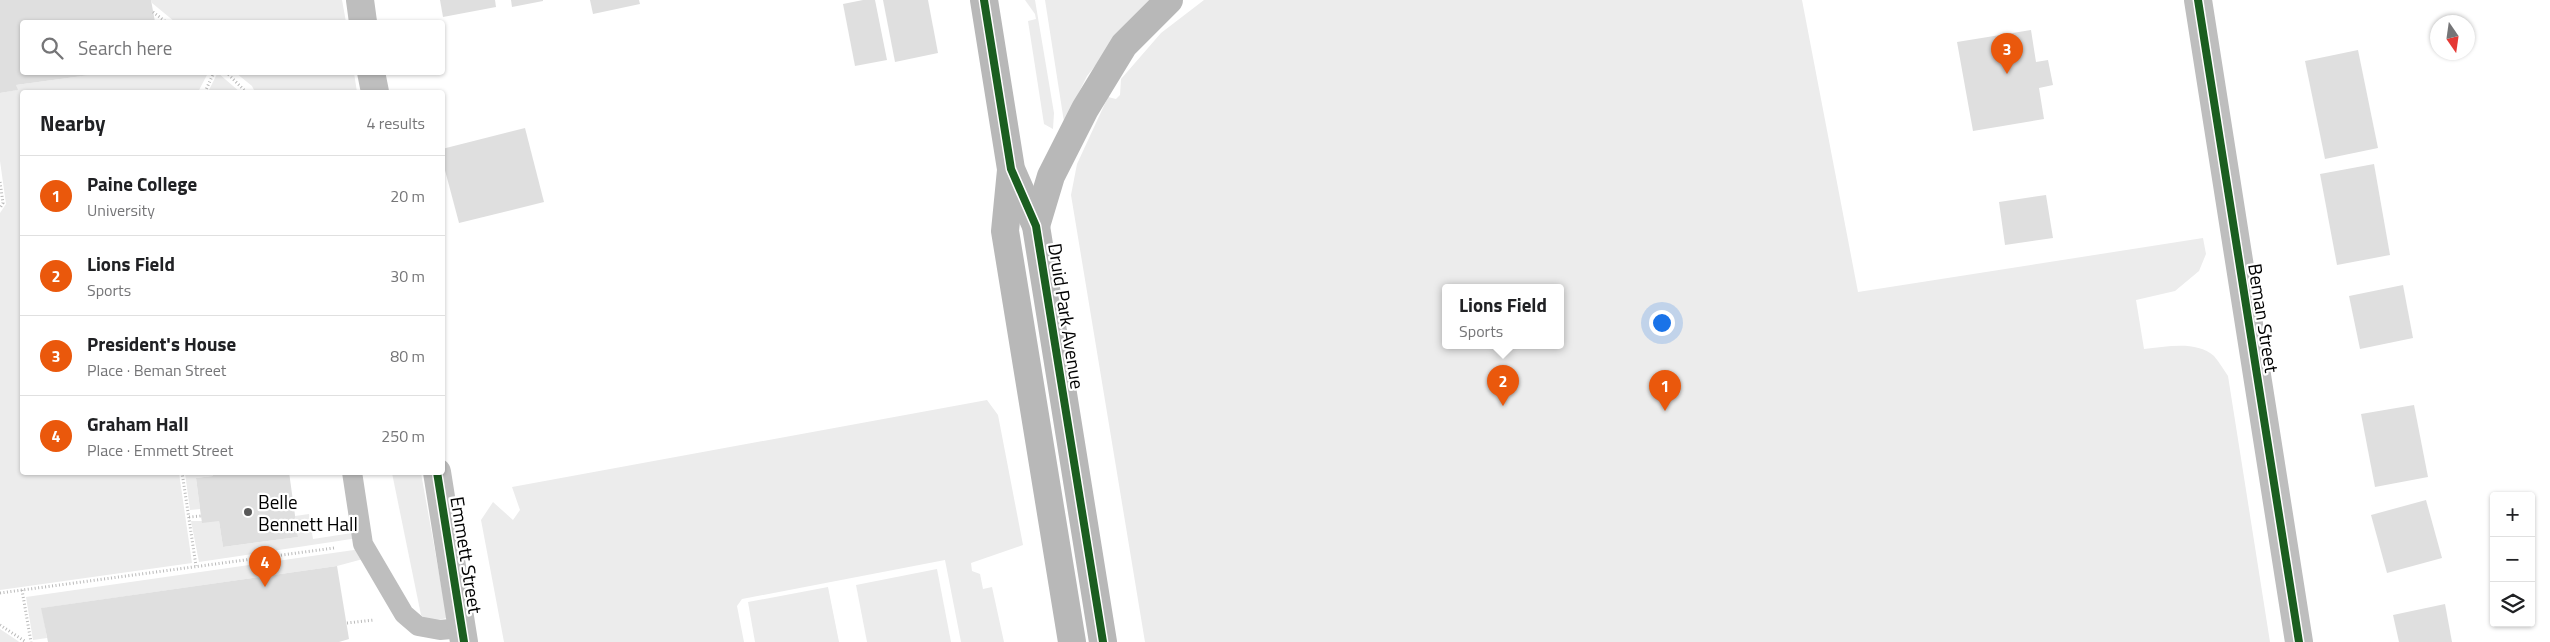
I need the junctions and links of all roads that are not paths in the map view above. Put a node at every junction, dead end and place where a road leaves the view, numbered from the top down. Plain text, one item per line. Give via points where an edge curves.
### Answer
1 (360, 0) edge
2 (984, 0) edge
3 (1169, 0) edge
4 (2198, 0) edge
5 (363, 20) edge
6 (372, 75) edge
7 (375, 90) edge
8 (1011, 169) junction
9 (1036, 226) junction
10 (352, 475) edge
11 (437, 475) edge
12 (463, 635) edge
13 (1072, 642) edge
14 (1103, 642) edge
15 (2299, 642) edge

1 - 5 street
2 - 8 street, Druid Park Avenue
3 - 9 street via 1124,45 1085,109 1062,149
4 - 15 street, Beman Street
6 - 7 street
8 - 9 street, Druid Park Avenue
8 - 13 street, Druid Park Avenue via 1005,231
9 - 14 street, Druid Park Avenue
10 - 12 lane via 363,544 404,614 418,626
11 - 12 street, Emmett Street

